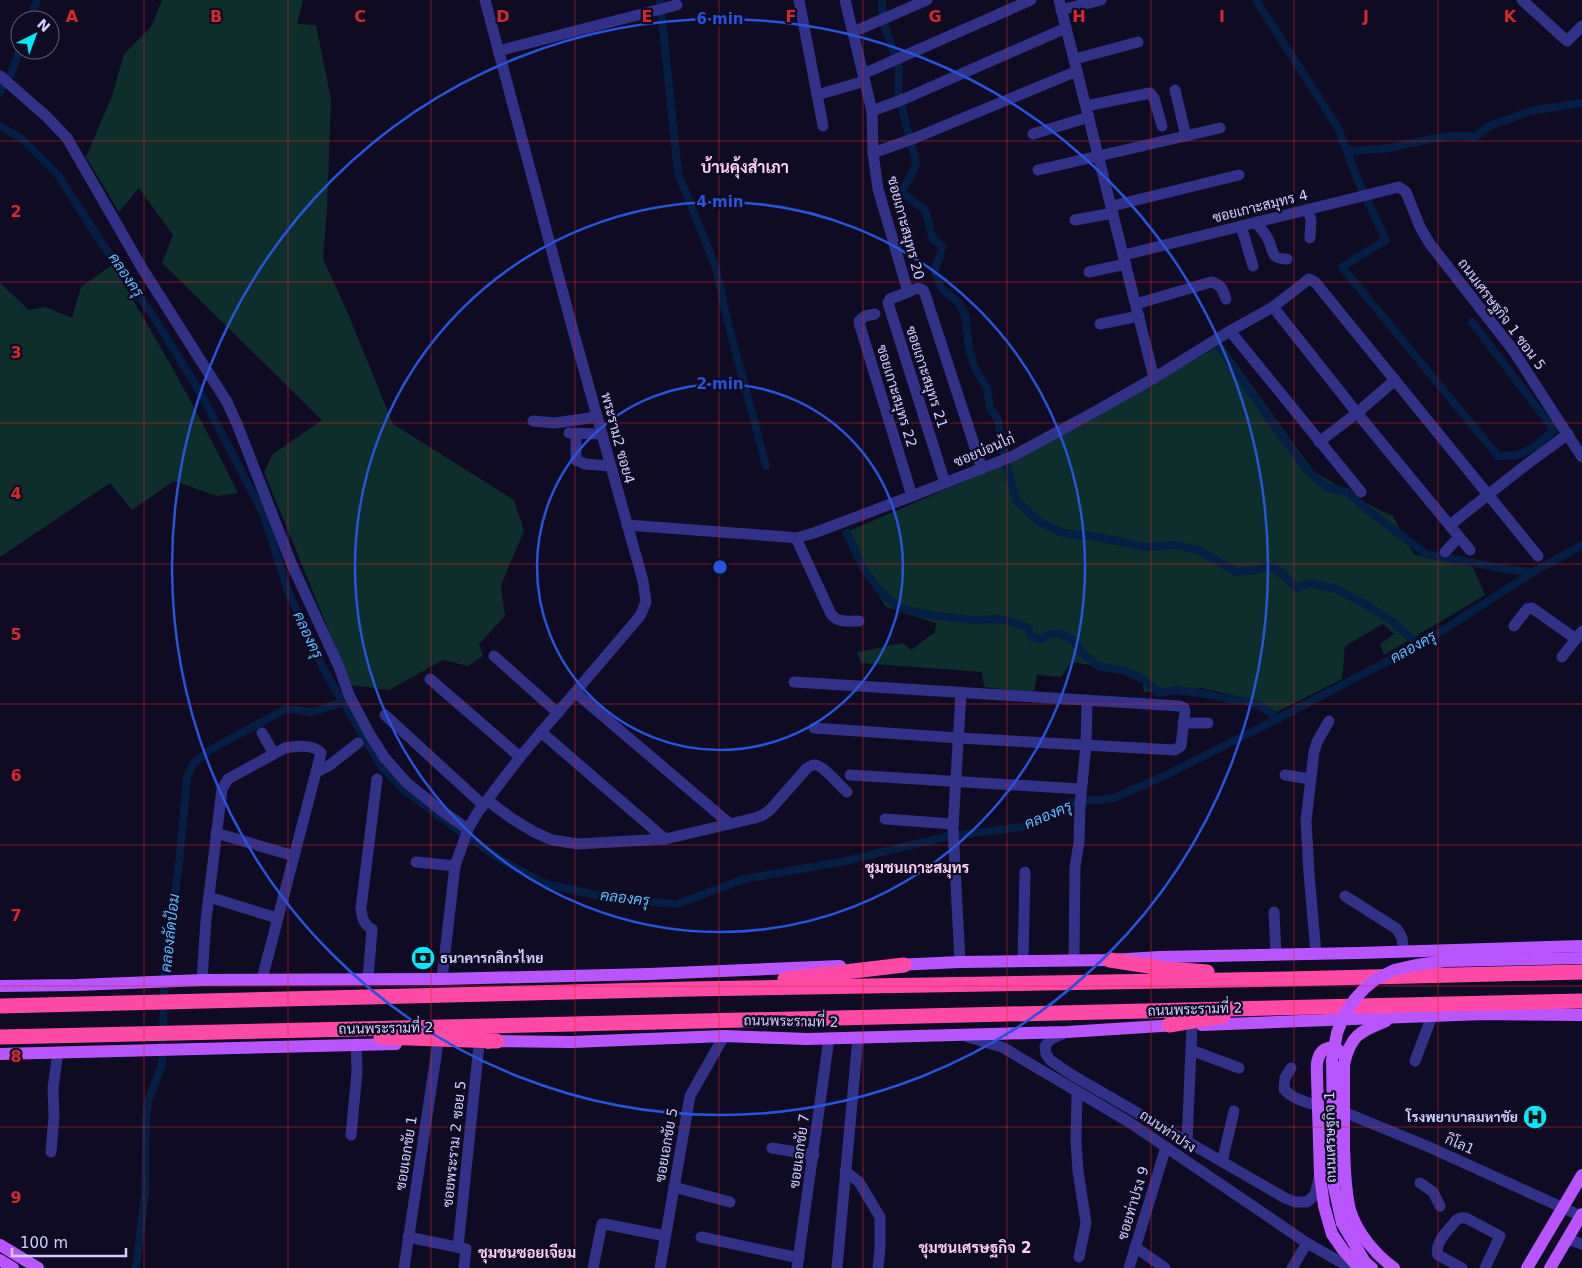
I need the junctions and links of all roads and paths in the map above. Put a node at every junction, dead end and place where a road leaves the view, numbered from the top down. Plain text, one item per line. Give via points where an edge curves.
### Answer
1 (485, 0) edge
2 (799, 0) edge
3 (845, 0) edge
4 (1031, 0) edge
5 (1101, 0) edge
6 (1522, 0) edge
7 (920, 1) edge
8 (1060, 5) edge
9 (674, 6) dead end
10 (1582, 26) edge
11 (1066, 28) junction
12 (853, 32) junction
13 (1138, 42) dead end
14 (498, 51) junction
15 (1075, 59) junction
16 (1078, 71) junction
17 (0, 76) edge
18 (864, 78) junction
19 (1175, 90) dead end
20 (817, 95) junction
21 (872, 111) junction
22 (1088, 112) junction
23 (823, 126) dead end
24 (1162, 126) dead end
25 (1220, 128) dead end
26 (1033, 134) dead end
27 (1186, 136) junction
28 (873, 153) junction
29 (1099, 156) junction
30 (1038, 170) dead end
31 (1239, 175) dead end
32 (1403, 188) joint
33 (1112, 209) junction
34 (1308, 209) junction
35 (1075, 220) dead end
36 (1256, 222) junction
37 (1241, 226) junction
38 (1310, 238) dead end
39 (1125, 260) junction
40 (1287, 260) dead end
41 (1253, 266) dead end
42 (1089, 272) dead end
43 (908, 292) junction
44 (1226, 298) dead end
45 (1136, 304) junction
46 (1273, 307) junction
47 (875, 314) dead end
48 (1139, 316) junction
49 (1100, 324) dead end
50 (1230, 330) junction
51 (1154, 378) junction
52 (1395, 380) junction
53 (1357, 413) junction
54 (597, 417) junction
55 (533, 421) dead end
56 (602, 434) junction
57 (1568, 434) junction
58 (1319, 442) junction
59 (1582, 457) edge
60 (610, 466) junction
61 (982, 469) junction
62 (945, 482) junction
63 (1361, 492) dead end
64 (1489, 494) junction
65 (912, 496) junction
66 (627, 525) junction
67 (1450, 525) junction
68 (1459, 537) junction
69 (796, 538) junction
70 (1470, 550) dead end
71 (1445, 552) dead end
72 (1538, 556) dead end
73 (859, 621) dead end
74 (1514, 626) dead end
75 (1579, 635) edge
76 (494, 656) dead end
77 (1562, 657) dead end
78 (430, 679) dead end
79 (794, 682) dead end
80 (576, 693) junction
81 (961, 693) junction
82 (1087, 700) junction
83 (558, 713) junction
84 (385, 715) dead end
85 (1329, 721) dead end
86 (1183, 723) junction
87 (1208, 723) dead end
88 (814, 728) dead end
89 (541, 732) junction
90 (262, 733) dead end
91 (959, 738) junction
92 (358, 743) dead end
93 (1086, 745) junction
94 (274, 754) junction
95 (520, 757) junction
96 (316, 772) junction
97 (850, 775) dead end
98 (1285, 775) dead end
99 (377, 779) dead end
100 (1310, 779) junction
101 (956, 782) junction
102 (847, 792) dead end
103 (1081, 796) junction
104 (485, 802) junction
105 (885, 819) dead end
106 (730, 824) junction
107 (468, 830) junction
108 (953, 830) junction
109 (216, 833) junction
110 (665, 839) junction
111 (294, 856) junction
112 (416, 862) dead end
113 (455, 866) junction
114 (1025, 872) dead end
115 (1345, 896) dead end
116 (209, 897) junction
117 (1274, 912) dead end
118 (277, 918) junction
119 (1582, 946) edge
120 (1404, 951) junction
121 (1316, 954) junction
122 (1276, 955) junction
123 (1582, 958) edge
124 (1074, 960) junction
125 (1110, 960) junction
126 (1023, 961) junction
127 (960, 962) junction
128 (904, 965) junction
129 (1582, 972) edge
130 (442, 978) junction
131 (262, 979) junction
132 (368, 979) junction
133 (1287, 979) junction
134 (202, 980) junction
135 (0, 986) edge
136 (691, 989) junction
137 (1582, 1000) edge
138 (0, 1006) edge
139 (1271, 1007) junction
140 (1582, 1015) edge
141 (1432, 1016) junction
142 (1395, 1018) junction
143 (1169, 1026) junction
144 (1192, 1026) junction
145 (1066, 1032) junction
146 (178, 1033) junction
147 (960, 1035) junction
148 (724, 1036) junction
149 (0, 1037) edge
150 (858, 1037) junction
151 (829, 1038) junction
152 (497, 1041) junction
153 (438, 1043) junction
154 (356, 1044) junction
155 (479, 1045) junction
156 (1191, 1050) junction
157 (58, 1052) junction
158 (0, 1054) edge
159 (1415, 1061) dead end
160 (1344, 1064) junction
161 (1239, 1068) dead end
162 (1291, 1068) dead end
163 (1077, 1092) junction
164 (1318, 1106) junction
165 (1234, 1111) dead end
166 (1344, 1112) junction
167 (350, 1135) dead end
168 (1187, 1142) junction
169 (1166, 1147) junction
170 (772, 1148) dead end
171 (51, 1152) dead end
172 (814, 1155) junction
173 (1222, 1162) junction
174 (845, 1172) junction
175 (1320, 1175) junction
176 (1582, 1175) edge
177 (1420, 1183) dead end
178 (674, 1187) junction
179 (730, 1202) dead end
180 (1440, 1206) dead end
181 (1563, 1207) junction
182 (1581, 1215) edge
183 (665, 1236) junction
184 (408, 1237) junction
185 (701, 1238) dead end
186 (1568, 1239) junction
187 (1307, 1243) junction
188 (1582, 1244) edge
189 (0, 1245) edge
190 (458, 1247) junction
191 (1135, 1247) junction
192 (1080, 1257) dead end
193 (0, 1260) edge
194 (798, 1263) edge
195 (13, 1268) edge
196 (38, 1268) edge
197 (404, 1268) edge
198 (464, 1268) edge
199 (593, 1268) edge
200 (660, 1268) edge
201 (836, 1268) edge
202 (878, 1268) edge
203 (1129, 1268) edge
204 (1165, 1268) edge
205 (1292, 1268) edge
206 (1350, 1268) edge
207 (1359, 1268) edge
208 (1372, 1268) edge
209 (1394, 1268) edge
210 (1462, 1268) edge
211 (1485, 1268) edge
212 (1527, 1268) edge
213 (1550, 1268) edge

1 - 14 street, พระราม2 ซอย4
2 - 20 street
3 - 12 street, ซอยเกาะสมุทร 20
4 - 18 street via 897,59
5 - 8 street
6 - 10 street via 1567,41
7 - 12 street
8 - 11 street
9 - 14 street
11 - 15 street
11 - 21 street
12 - 18 street, ซอยเกาะสมุทร 20
13 - 15 street
14 - 54 street, พระราม2 ซอย4
15 - 16 street
16 - 22 street
16 - 28 street
17 - 107 street via 67,138 142,268 227,402 292,565 349,694 384,757 414,789
18 - 20 street
18 - 21 street, ซอยเกาะสมุทร 20
19 - 27 street
20 - 23 street
21 - 28 street, ซอยเกาะสมุทร 20
22 - 24 street via 1150,93
22 - 26 street
22 - 29 street
25 - 27 street
27 - 29 street
28 - 43 street, ซอยเกาะสมุทร 20 via 882,206
29 - 30 street
29 - 33 street
31 - 33 street
32 - 34 street, ซอยเกาะสมุทร 4 via 1395,187
32 - 57 street, ถนนเศรษฐกิจ 1 ซอน 5 via 1430,244 1513,350
33 - 35 street
33 - 39 street
34 - 36 street, ซอยเกาะสมุทร 4
34 - 38 street
36 - 37 street, ซอยเกาะสมุทร 4
36 - 40 street via 1274,255
37 - 39 street, ซอยเกาะสมุทร 4
37 - 41 street
39 - 42 street, ซอยเกาะสมุทร 4
39 - 45 street
43 - 61 street, ซอยเกาะสมุทร 20 via 918,288 925,294
43 - 62 street, ซอยเกาะสมุทร 21 via 890,299 888,303
44 - 45 street via 1222,288 1211,282
45 - 48 street
46 - 50 street, ซอยบ่อนไก่
46 - 52 street, ซอยบ่อนไก่ via 1311,279
46 - 53 street
47 - 65 street, ซอยเกาะสมุทร 22 via 862,318 860,326
48 - 49 street
48 - 51 street
50 - 51 street, ซอยบ่อนไก่
50 - 58 street
51 - 61 street, ซอยบ่อนไก่ via 1013,456
52 - 53 street
52 - 64 street
53 - 58 street
53 - 67 street
54 - 55 street via 555,423
54 - 56 street, พระราม2 ซอย4
56 - 60 street, พระราม2 ซอย4
56 - 60 street via 573,436 576,460
57 - 59 street, ถนนเศรษฐกิจ 1 ซอน 5
57 - 64 street
58 - 63 street
60 - 66 street, พระราม2 ซอย4
61 - 62 street, ซอยบ่อนไก่
62 - 65 street, ซอยบ่อนไก่
64 - 67 street
64 - 72 street
65 - 69 street, ซอยบ่อนไก่
66 - 69 street, ซอยบ่อนไก่
66 - 80 street, พระราม2 ซอย4 via 646,602 640,616
67 - 68 street
68 - 70 street
68 - 71 street
69 - 73 street via 834,619
74 - 75 street via 1527,609 1532,608
75 - 77 street
76 - 83 street
78 - 95 street
79 - 81 street
80 - 83 street, พระราม2 ซอย4
80 - 106 street
81 - 82 street
81 - 91 street
82 - 86 street via 1180,706 1185,711
82 - 93 street
83 - 89 street, พระราม2 ซอย4
84 - 104 street
85 - 100 street via 1317,742
86 - 87 street
86 - 93 street via 1181,746 1175,750
88 - 91 street
89 - 95 street, พระราม2 ซอย4
89 - 110 street
90 - 94 street
91 - 93 street
91 - 101 street
92 - 96 street
93 - 103 street
94 - 96 street via 294,746 319,750 322,753
94 - 109 street via 224,784
95 - 104 street, พระราม2 ซอย4
96 - 111 street
97 - 101 street
98 - 100 street
99 - 132 street via 360,908 363,921 372,929
100 - 121 street via 1306,821
101 - 103 street
101 - 108 street
102 - 106 street via 820,766 811,765 770,810
103 - 124 street via 1075,867
104 - 107 street, พระราม2 ซอย4
104 - 110 street via 552,840 578,844
105 - 108 street
106 - 110 street
107 - 113 street, พระราม2 ซอย4
108 - 127 street
109 - 111 street
109 - 116 street
111 - 118 street
112 - 113 street
113 - 130 street
114 - 126 street
115 - 120 street via 1397,929
116 - 118 street
116 - 134 street
117 - 122 street
118 - 131 street
119 - 120 main road
120 - 121 main road
121 - 122 main road
122 - 125 main road
123 - 208 main road, bridge via 1444,961 1394,970 1376,979 1359,994 1344,1015 1332,1060 1334,1187 1342,1223
124 - 125 main road
124 - 126 main road
125 - 133 highway via 1168,969
126 - 127 main road
127 - 128 main road
128 - 130 main road
128 - 136 highway
129 - 133 highway, ถนนพระรามที่ 2
130 - 132 main road
131 - 132 main road
131 - 134 main road
133 - 136 highway, ถนนพระรามที่ 2
134 - 135 main road
136 - 138 highway, ถนนพระรามที่ 2
137 - 139 highway, ถนนพระรามที่ 2
139 - 143 highway
139 - 146 highway, ถนนพระรามที่ 2
140 - 141 main road, ถนนพระรามที่ 2
141 - 142 main road, ถนนพระรามที่ 2
141 - 159 street
142 - 144 main road, ถนนพระรามที่ 2
142 - 160 main road, ถนนเศรษฐกิจ 1 via 1358,1034 1348,1047
143 - 144 main road, ถนนพระรามที่ 2
143 - 145 main road, ถนนพระรามที่ 2
144 - 156 street
145 - 147 main road, ถนนพระรามที่ 2
145 - 168 street, ถนนท่าปรง via 1045,1046 1050,1060
146 - 149 highway, ถนนพระรามที่ 2
146 - 152 highway
147 - 150 main road, ถนนพระรามที่ 2
147 - 163 street, ถนนท่าปรง via 1002,1048
148 - 151 main road, ถนนพระรามที่ 2
148 - 152 main road, ถนนพระรามที่ 2 via 572,1042
148 - 178 street, ซอยเอกชัย 5 via 690,1096
150 - 151 main road, ถนนพระรามที่ 2
150 - 174 street
151 - 172 street, ซอยเอกชัย 7
152 - 155 main road, ถนนพระรามที่ 2
153 - 154 main road, ถนนพระรามที่ 2
153 - 155 main road, ถนนพระรามที่ 2
153 - 184 street, ซอยเอกชัย 1
154 - 157 main road, ถนนพระรามที่ 2
154 - 167 street via 358,1072
155 - 190 street, ซอยพระราม 2 ซอย 5
156 - 161 street
156 - 168 street
157 - 158 main road, ถนนพระรามที่ 2
157 - 171 street
160 - 164 main road, ถนนท่าปรง via 1338,1049 1326,1048 1321,1053 1317,1067
160 - 166 main road, ถนนเศรษฐกิจ 1
162 - 164 street via 1285,1078 1284,1089 1296,1098
163 - 169 street, ถนนท่าปรง
163 - 192 street via 1076,1142 1086,1223
164 - 175 main road, ถนนท่าปรง
165 - 173 street
166 - 181 street, กิโล1
166 - 209 main road, ถนนเศรษฐกิจ 1 via 1345,1170 1351,1212 1370,1246
168 - 173 street, ถนนท่าปรง
169 - 187 street, ถนนท่าปรง
169 - 191 street, ซอยท่าปรง 9
170 - 172 street
172 - 194 street, ซอยเอกชัย 7
173 - 175 street, ถนนท่าปรง via 1285,1198 1301,1203 1316,1195
174 - 201 street
174 - 202 street via 859,1182 880,1217
175 - 207 main road, ถนนท่าปรง via 1332,1234
176 - 181 main road
177 - 180 street via 1433,1192
178 - 179 street
178 - 183 street, ซอยเอกชัย 5
181 - 182 street, กิโล1
181 - 212 main road
182 - 186 main road
183 - 199 street via 602,1224
183 - 200 street, ซอยเอกชัย 5
184 - 190 street
184 - 197 street, ซอยเอกชัย 1
185 - 194 street
186 - 188 street
186 - 213 main road
187 - 205 street
187 - 206 street, ถนนท่าปรง
189 - 196 main road
190 - 198 street via 466,1249
191 - 203 street, ซอยท่าปรง 9
191 - 204 street
193 - 195 main road
210 - 211 street via 1436,1252 1461,1217 1500,1236

